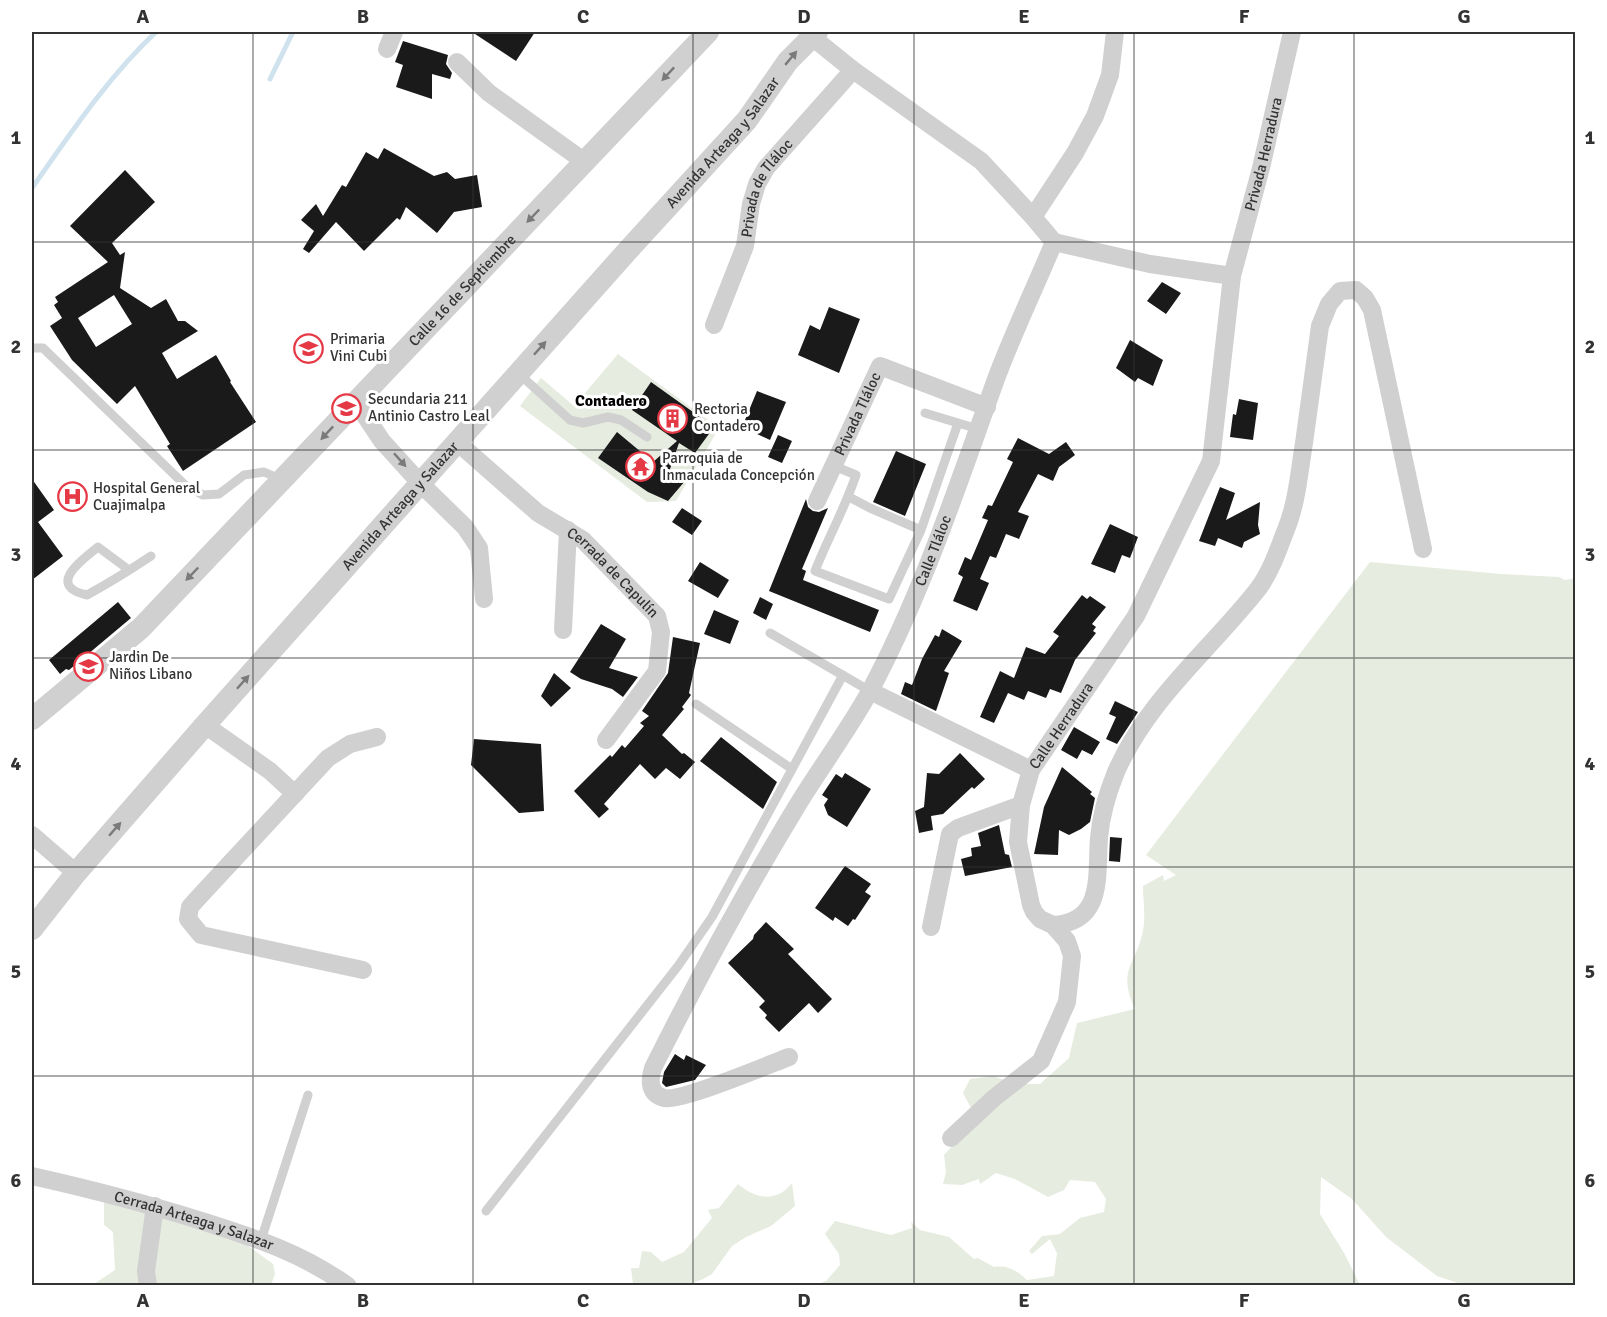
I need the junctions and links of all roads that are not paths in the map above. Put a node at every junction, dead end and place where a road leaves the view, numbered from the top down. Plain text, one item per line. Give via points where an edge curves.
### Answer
1 (394, 32) edge
2 (708, 32) edge
3 (1115, 32) edge
4 (1292, 32) edge
5 (812, 33) edge
6 (387, 49) dead end
7 (457, 62) dead end
8 (853, 70) junction
9 (585, 162) junction
10 (1033, 217) junction
11 (1054, 242) junction
12 (1232, 276) junction
13 (714, 325) dead end
14 (32, 348) edge
15 (518, 373) junction
16 (356, 402) junction
17 (987, 407) junction
18 (925, 412) dead end
19 (958, 423) junction
20 (978, 429) junction
21 (647, 437) dead end
22 (457, 442) junction
23 (834, 466) junction
24 (282, 480) junction
25 (421, 484) junction
26 (849, 497) junction
27 (818, 501) dead end
28 (568, 530) junction
29 (921, 530) junction
30 (1423, 549) dead end
31 (151, 556) dead end
32 (129, 570) junction
33 (484, 599) dead end
34 (900, 603) junction
35 (563, 630) dead end
36 (770, 633) dead end
37 (843, 675) junction
38 (870, 691) junction
39 (696, 704) dead end
40 (32, 719) edge
41 (205, 725) junction
42 (377, 737) dead end
43 (606, 740) dead end
44 (792, 769) junction
45 (1031, 770) junction
46 (295, 794) junction
47 (1021, 805) junction
48 (32, 835) edge
49 (76, 873) junction
50 (1053, 925) junction
51 (932, 927) dead end
52 (32, 930) edge
53 (363, 970) dead end
54 (789, 1057) dead end
55 (308, 1095) dead end
56 (951, 1138) dead end
57 (32, 1176) edge
58 (155, 1206) junction
59 (486, 1211) dead end
60 (261, 1240) junction
61 (148, 1286) edge
62 (348, 1286) edge

1 - 6 street
2 -> 9 street, Calle 16 de Septiembre
3 - 10 street via 1110,75 1095,116
4 - 12 street, Privada Herradura
5 - 8 street
15 -> 5 street, Avenida Arteaga y Salazar via 747,120
7 - 9 street via 489,93
8 - 10 street via 981,161
8 - 13 street, Privada de Tláloc via 766,168 757,184 745,246
9 -> 16 street, Calle 16 de Septiembre
10 - 11 street
11 - 12 street via 1150,264
11 - 17 street, Calle Tláloc
12 - 45 street, Calle Herradura via 1211,461 1136,616
14 - 24 lane via 42,348 185,485 203,495 219,494 244,474 264,472
15 - 21 lane via 570,420 583,423 608,417 621,420
15 - 22 street, Avenida Arteaga y Salazar
16 -> 24 street, Calle 16 de Septiembre
16 -> 25 street via 382,441
17 - 20 street, Calle Tláloc
17 - 23 street, Privada Tláloc via 880,366
18 - 19 lane
19 - 20 lane
19 - 29 lane
20 - 34 street, Calle Tláloc via 949,512
22 - 25 street, Avenida Arteaga y Salazar
22 - 28 street, Cerrada de Capulín via 531,508
23 - 26 lane via 856,475
23 - 27 street, Privada Tláloc
24 -> 40 street, Calle 16 de Septiembre via 141,628
25 - 33 street via 465,527 479,548
41 -> 25 street, Avenida Arteaga y Salazar
26 - 29 lane
26 - 34 lane via 815,571
28 - 35 street
28 - 43 street, Cerrada de Capulín via 583,540 657,616 661,632 657,671
29 - 34 lane
30 - 50 street via 1372,310 1356,290 1340,291 1329,304 1320,326 1297,490 1274,560 1259,588 1177,678 1131,742 1104,803 1096,892 1080,918 1069,924
31 - 32 lane
32 - 32 lane via 98,547 75,565 69,582 72,588 87,595
34 - 38 street, Calle Tláloc
36 - 37 lane
37 - 38 lane
37 - 44 lane
38 - 45 street
38 - 54 street, Calle Tláloc via 704,967 653,1068 651,1088 663,1098 672,1099
39 - 44 lane
41 - 46 street via 270,771
49 -> 41 street, Avenida Arteaga y Salazar
42 - 46 street via 350,744 328,758
44 - 59 lane via 712,917
45 - 47 street, Calle Herradura
46 - 53 street via 198,897 190,907 188,919 201,935
47 - 50 street, Calle Herradura via 1018,842 1026,888 1034,912
47 - 51 street via 950,834
48 - 49 street
49 - 52 street, Avenida Arteaga y Salazar
50 - 56 street, Calle Herradura via 1067,941 1072,956 1068,1002 1041,1061
55 - 60 lane
57 - 58 street, Cerrada Arteaga y Salazar
58 - 60 street, Cerrada Arteaga y Salazar
58 - 61 street via 146,1271
60 - 62 street, Cerrada Arteaga y Salazar via 290,1251

